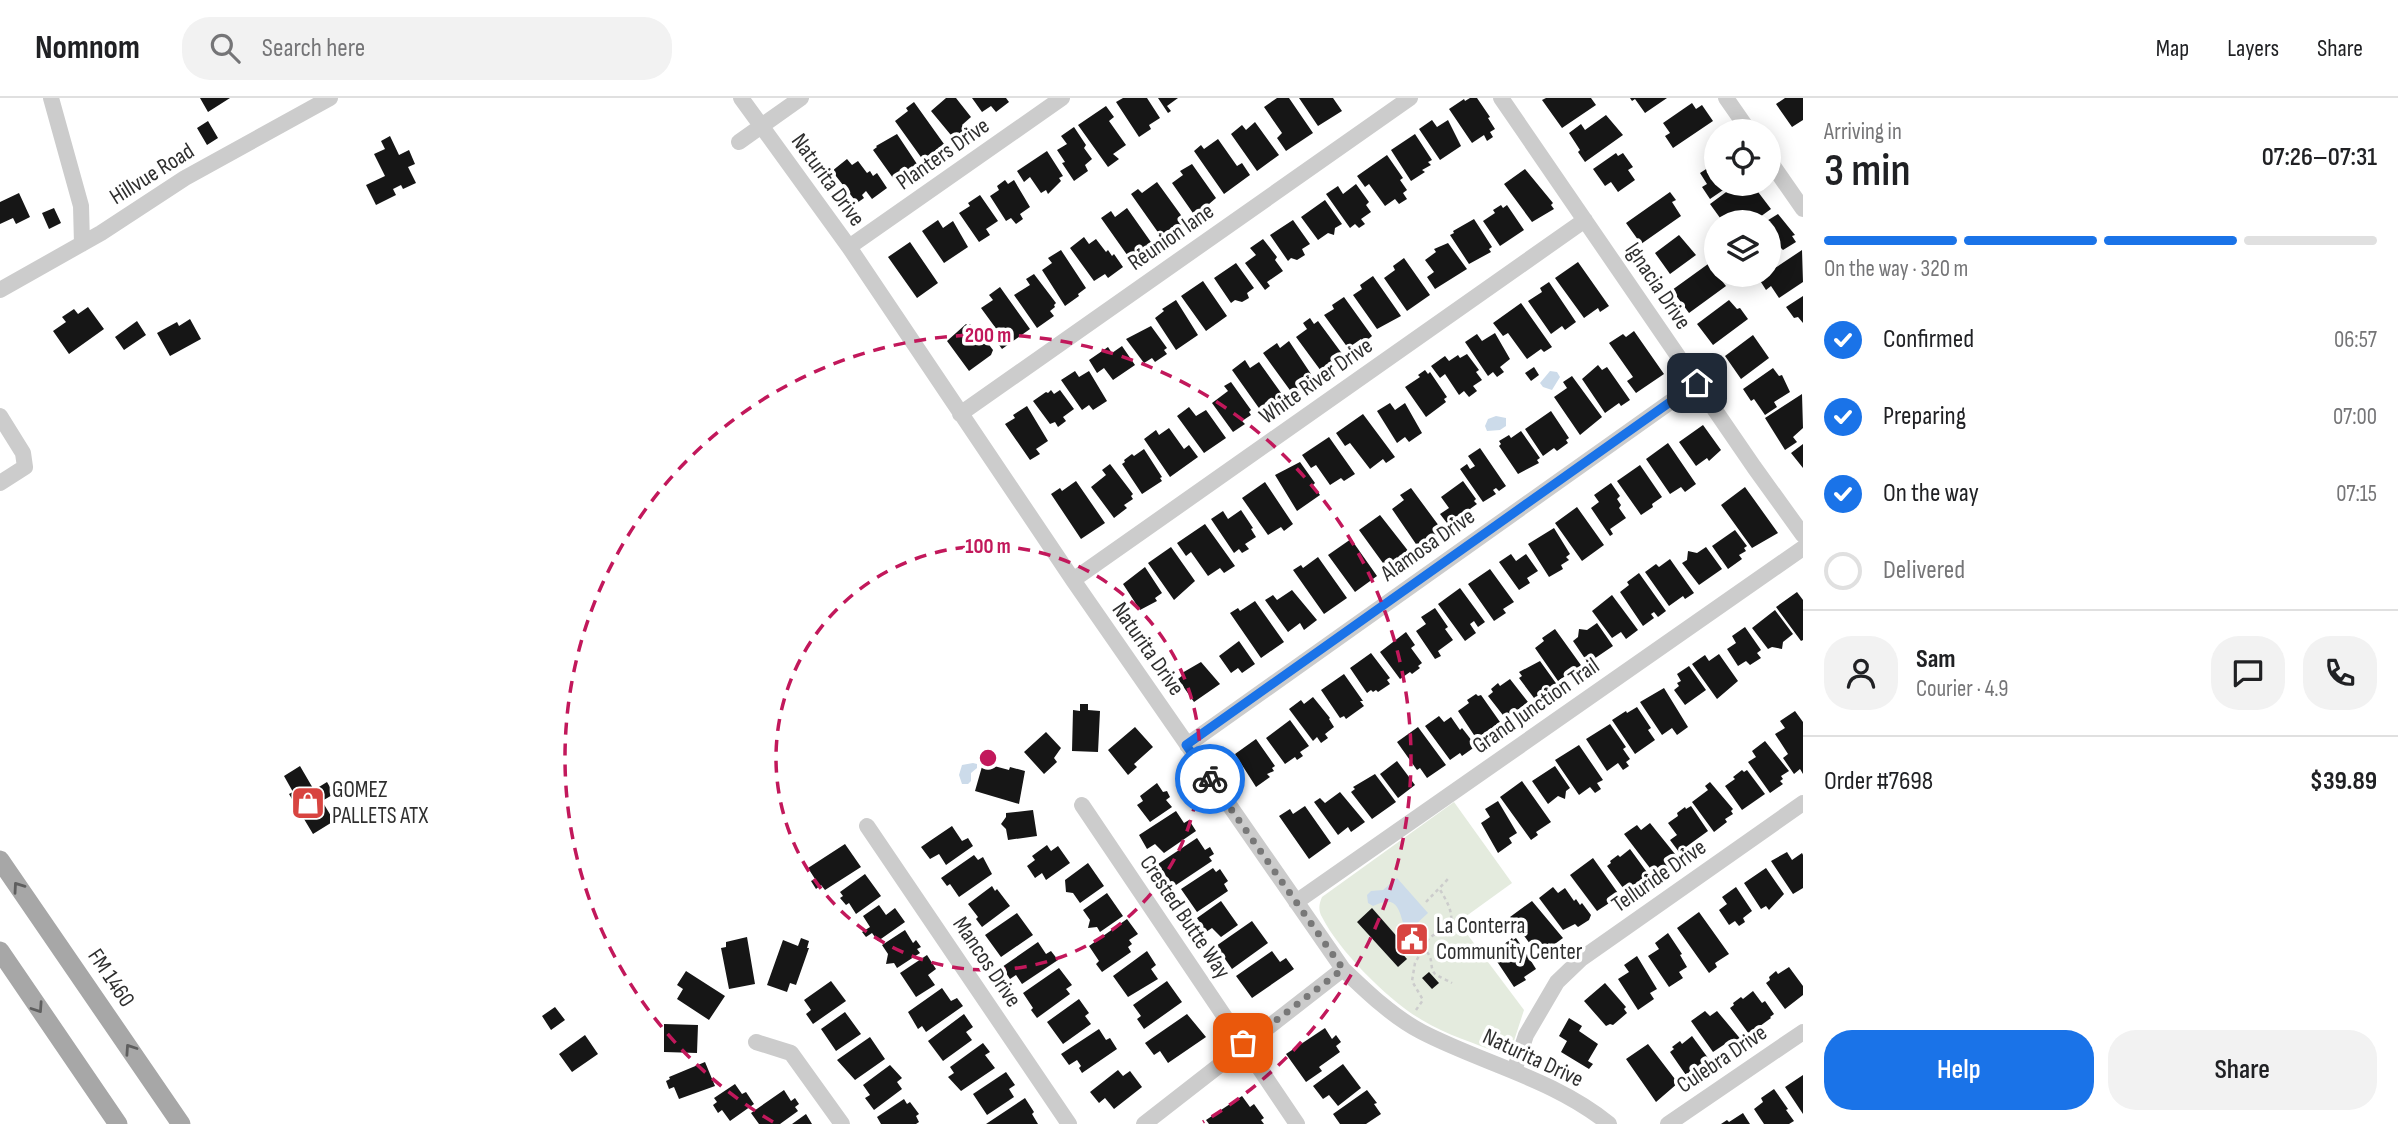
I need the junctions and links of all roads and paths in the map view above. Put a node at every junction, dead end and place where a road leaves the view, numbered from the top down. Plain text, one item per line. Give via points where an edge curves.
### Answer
1 (51, 98) edge
2 (330, 98) edge
3 (741, 98) edge
4 (801, 98) edge
5 (1062, 98) edge
6 (1410, 98) edge
7 (1500, 98) edge
8 (1726, 98) edge
9 (1741, 119) edge
10 (760, 127) junction
11 (739, 142) dead end
12 (1781, 177) edge
13 (1803, 209) edge
14 (1585, 220) junction
15 (82, 244) junction
16 (849, 247) junction
17 (0, 290) edge
18 (1697, 383) junction
19 (960, 414) junction
20 (0, 416) edge
21 (0, 483) edge
22 (1803, 535) edge
23 (1803, 548) edge
24 (1073, 580) junction
25 (1186, 745) junction
26 (1803, 803) edge
27 (1082, 806) dead end
28 (867, 826) dead end
29 (1, 863) edge
30 (1448, 879) dead end
31 (1440, 888) junction
32 (1296, 902) junction
33 (1426, 902) dead end
34 (1422, 947) junction
35 (0, 951) edge
36 (1343, 969) junction
37 (1452, 983) dead end
38 (1416, 1010) dead end
39 (1803, 1032) edge
40 (756, 1042) dead end
41 (1244, 1045) junction
42 (1514, 1071) junction
43 (118, 1124) edge
44 (181, 1124) edge
45 (842, 1124) edge
46 (1069, 1124) edge
47 (1144, 1124) edge
48 (1297, 1124) edge
49 (1609, 1124) edge
50 (1668, 1124) edge

1 - 15 street via 81,206
2 - 15 street, Hillvue Road via 185,178
3 - 10 street, Naturita Drive
4 - 10 street
5 - 16 street, Planters Drive
6 - 19 street, Réunion lane
7 - 14 street, Ignacia Drive
8 - 9 street
10 - 11 street
10 - 16 street, Naturita Drive
12 - 13 street
14 - 18 street, Ignacia Drive
14 - 24 street, White River Drive
15 - 17 street, Hillvue Road
16 - 19 street, Naturita Drive
18 - 22 street, Ignacia Drive
18 - 25 street, Alamosa Drive
19 - 24 street, Naturita Drive
20 - 21 street via 23,453 25,467
23 - 32 street, Grand Junction Trail
24 - 25 street, Naturita Drive
25 - 32 street, Naturita Drive
26 - 42 street, Telluride Drive via 1581,959 1557,982 1526,1035
27 - 41 street, Crested Butte Way
28 - 46 street, Mancos Drive
44 -> 29 main road, FM 1460 / FM 1460
30 - 31 path
31 - 33 path
31 - 34 path via 1449,905 1451,924
32 - 36 street, Naturita Drive
34 - 37 path via 1433,958 1437,976
34 - 38 path via 1412,981 1423,1000
35 -> 43 main road
36 - 41 street
36 - 42 street, Naturita Drive via 1372,997 1420,1031
39 - 50 street, Culebra Drive
40 - 45 street via 791,1053
41 - 47 street
41 - 48 street, Crested Butte Way
42 - 49 street, Naturita Drive

